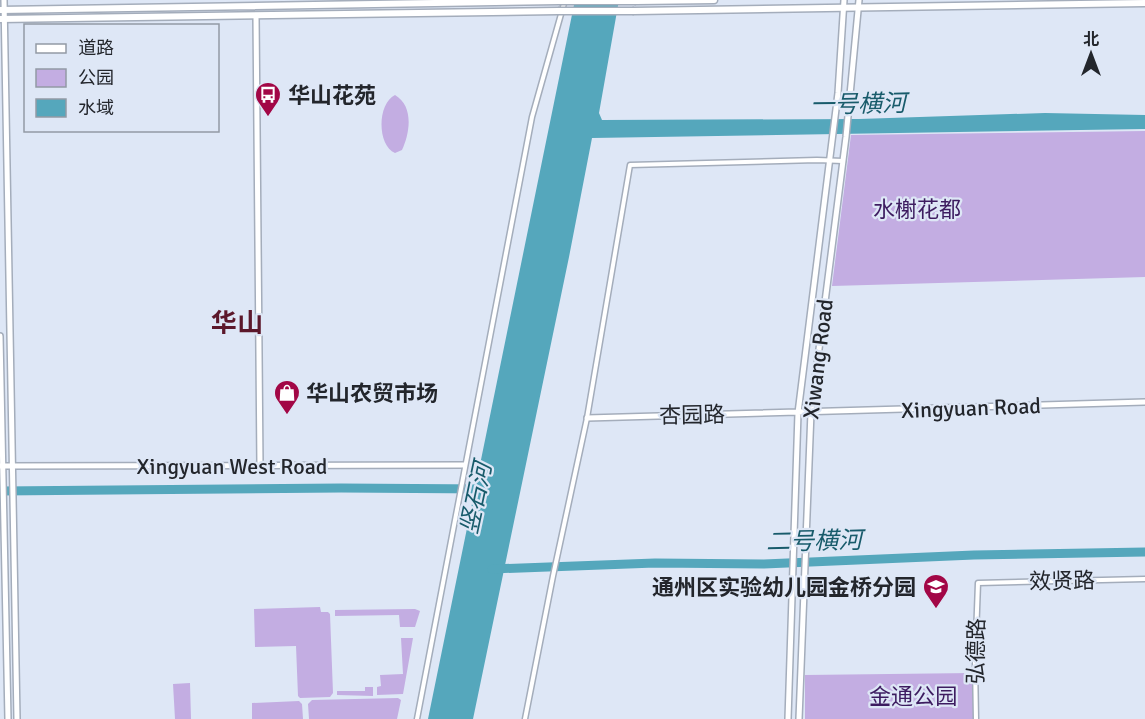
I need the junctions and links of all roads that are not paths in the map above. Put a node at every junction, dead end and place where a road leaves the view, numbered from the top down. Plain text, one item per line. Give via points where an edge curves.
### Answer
1 (4, 0) edge
2 (714, 0) edge
3 (844, 0) edge
4 (859, 0) edge
5 (562, 1) edge
6 (636, 1) edge
7 (1145, 2) edge
8 (256, 5) junction
9 (859, 8) junction
10 (844, 9) junction
11 (2, 10) edge
12 (256, 16) junction
13 (2, 19) edge
14 (829, 160) junction
15 (843, 161) junction
16 (0, 336) edge
17 (1145, 402) edge
18 (811, 412) junction
19 (798, 413) junction
20 (587, 418) junction
21 (464, 465) junction
22 (1, 466) edge
23 (12, 466) junction
24 (260, 466) junction
25 (1145, 579) edge
26 (978, 583) joint
27 (8, 719) edge
28 (17, 719) edge
29 (417, 719) edge
30 (525, 719) edge
31 (788, 719) edge
32 (799, 719) edge
33 (976, 719) edge

1 - 11 main road
2 - 6 main road
3 - 10 main road, Xiwang Road
4 - 9 main road, Xiwang Road
5 - 6 main road, bridge
5 - 8 main road
5 - 21 street via 532,117
7 - 9 main road
8 - 11 main road
8 - 12 street
9 - 10 main road
9 - 15 main road, Xiwang Road
10 - 12 main road, bridge
10 - 14 main road, Xiwang Road
11 - 13 main road
12 - 13 main road
12 - 24 main road
13 - 23 main road
14 - 15 street
14 - 19 main road, Xiwang Road
14 - 20 street via 630,165
15 - 18 main road, Xiwang Road
16 - 22 main road
17 - 18 main road, Xingyuan Road
18 - 19 main road, Xingyuan Road
18 - 32 main road, Xiwang Road
19 - 20 main road, 杏园路
19 - 31 main road, Xiwang Road
20 - 30 street
21 - 24 main road, Xingyuan West Road
21 - 29 street
22 - 23 main road, Xingyuan West Road
22 - 27 main road
23 - 24 main road, Xingyuan West Road
23 - 28 main road
25 - 26 street, 效贤路
26 - 33 street, 弘德路

